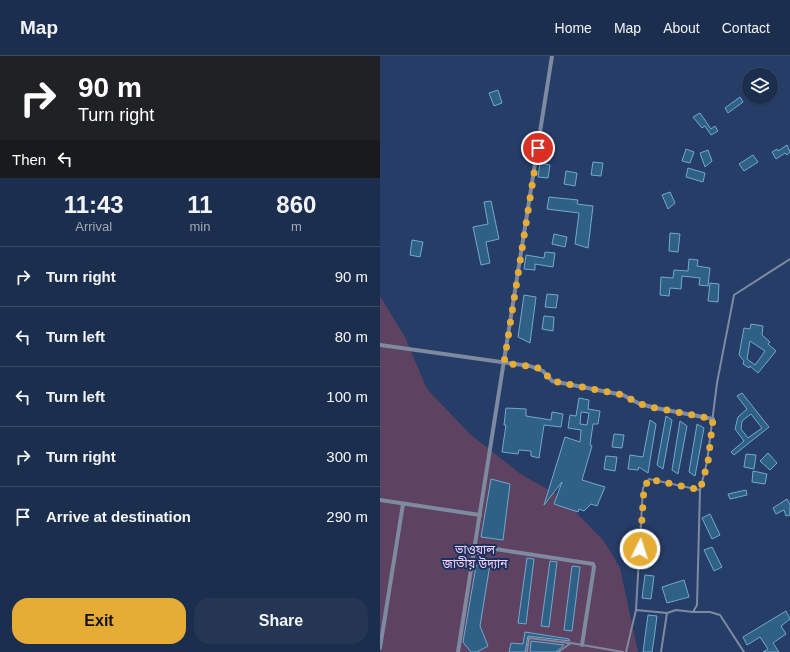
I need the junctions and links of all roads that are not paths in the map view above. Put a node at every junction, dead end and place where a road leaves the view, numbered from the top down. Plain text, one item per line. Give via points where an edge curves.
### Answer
1 (552, 56) edge
2 (790, 259) edge
3 (380, 345) edge
4 (504, 363) junction
5 (713, 419) junction
6 (700, 490) junction
7 (380, 500) edge
8 (403, 504) junction
9 (480, 516) junction
10 (476, 546) junction
11 (636, 610) junction
12 (693, 612) junction
13 (667, 613) junction
14 (571, 643) junction
15 (582, 645) junction
16 (380, 648) edge
17 (458, 652) edge
18 (527, 652) edge
19 (558, 652) edge
20 (624, 652) edge
21 (661, 652) edge
22 (744, 652) edge

1 - 4 street
2 - 5 lane via 734,295 717,383
3 - 4 street
4 - 5 street via 536,367 552,381 623,395 640,404
4 - 9 street
5 - 6 lane via 708,462
6 - 11 lane via 649,479 646,483
6 - 12 lane via 697,605
7 - 8 street
8 - 9 street
8 - 16 street
9 - 10 street
10 - 15 street via 593,564
10 - 17 street
11 - 13 lane
11 - 20 lane
12 - 13 lane via 676,610
12 - 22 lane via 720,615
13 - 21 lane
14 - 15 lane
14 - 18 lane via 529,638
14 - 19 lane
15 - 20 lane

